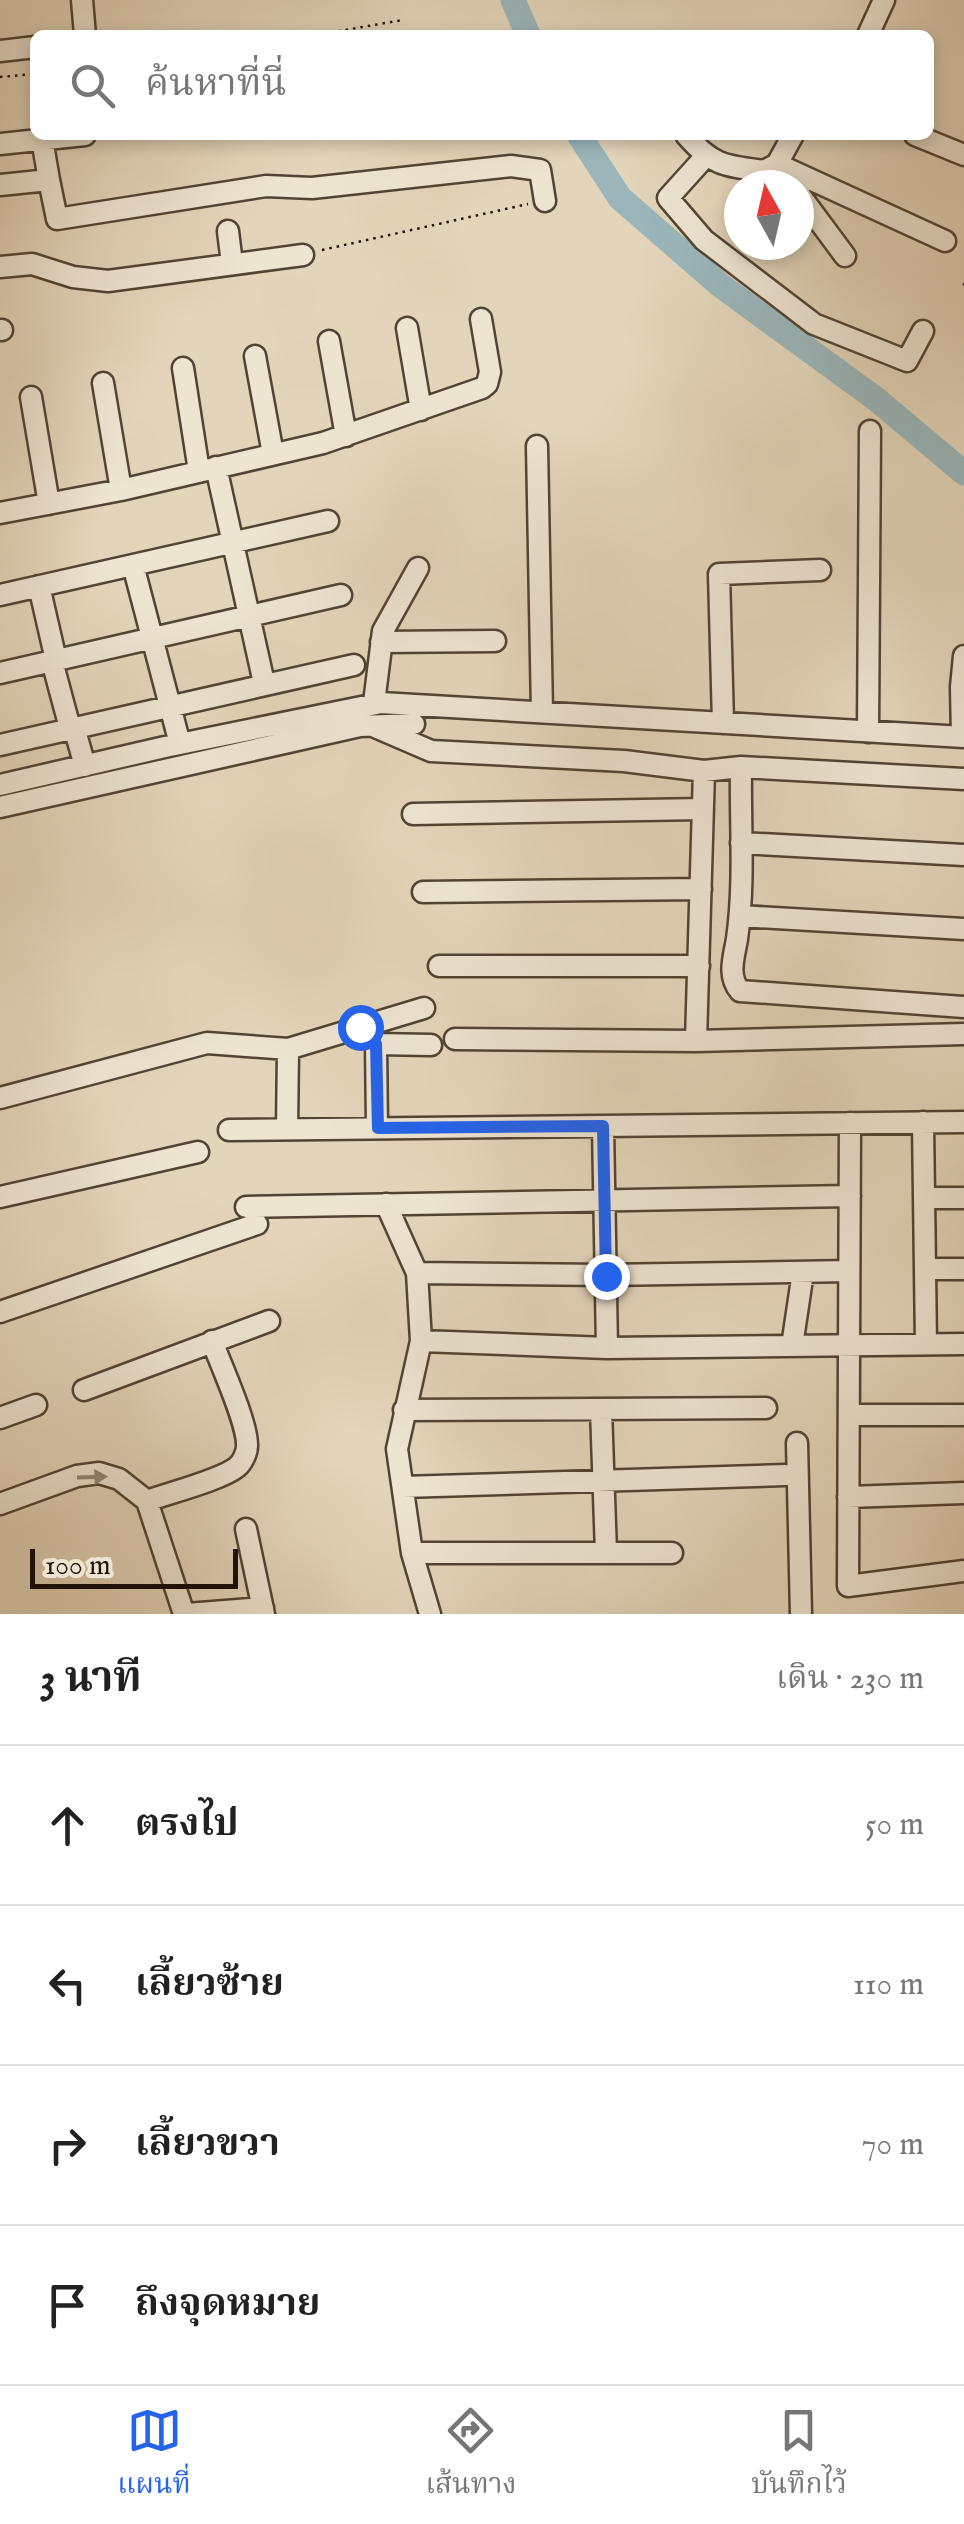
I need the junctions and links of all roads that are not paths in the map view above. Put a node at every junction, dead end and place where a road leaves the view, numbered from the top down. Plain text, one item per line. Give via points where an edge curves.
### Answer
1 (82, 0) edge
2 (884, 0) edge
3 (85, 30) edge
4 (870, 30) edge
5 (30, 48) edge
6 (0, 51) edge
7 (42, 140) joint
8 (690, 140) edge
9 (790, 140) edge
10 (927, 140) edge
11 (0, 144) edge
12 (964, 155) edge
13 (705, 157) junction
14 (777, 164) junction
15 (781, 170) edge
16 (50, 180) junction
17 (0, 185) edge
18 (544, 201) road end
19 (814, 214) edge
20 (228, 231) dead end
21 (945, 240) dead end
22 (303, 254) road end
23 (845, 256) dead end
24 (232, 264) junction
25 (0, 268) edge
26 (481, 319) dead end
27 (407, 328) dead end
28 (923, 332) dead end
29 (329, 341) dead end
30 (255, 356) dead end
31 (183, 368) dead end
32 (103, 383) dead end
33 (31, 396) dead end
34 (422, 410) junction
35 (870, 430) dead end
36 (346, 436) junction
37 (538, 446) dead end
38 (273, 454) junction
39 (208, 469) junction
40 (121, 490) junction
41 (50, 504) junction
42 (0, 514) edge
43 (328, 522) dead end
44 (233, 542) junction
45 (133, 565) junction
46 (418, 568) dead end
47 (820, 570) dead end
48 (40, 586) junction
49 (0, 595) edge
50 (341, 595) dead end
51 (248, 614) junction
52 (152, 638) junction
53 (494, 641) dead end
54 (381, 642) junction
55 (964, 656) edge
56 (54, 660) junction
57 (354, 664) dead end
58 (0, 673) edge
59 (264, 683) junction
60 (374, 703) junction
61 (168, 706) junction
62 (542, 712) junction
63 (723, 723) junction
64 (373, 726) junction
65 (72, 728) junction
66 (868, 732) junction
67 (963, 737) edge
68 (180, 744) junction
69 (0, 745) edge
70 (446, 752) junction
71 (85, 766) junction
72 (741, 768) junction
73 (704, 771) junction
74 (964, 779) edge
75 (0, 786) edge
76 (0, 807) edge
77 (703, 809) junction
78 (413, 814) dead end
79 (741, 842) junction
80 (964, 855) edge
81 (701, 889) junction
82 (423, 892) dead end
83 (740, 916) junction
84 (964, 929) edge
85 (439, 966) dead end
86 (698, 966) junction
87 (964, 1007) edge
88 (424, 1008) dead end
89 (360, 1027) junction
90 (964, 1034) edge
91 (455, 1039) dead end
92 (696, 1041) junction
93 (376, 1044) junction
94 (431, 1045) dead end
95 (288, 1049) junction
96 (0, 1098) edge
97 (923, 1122) junction
98 (964, 1122) edge
99 (850, 1123) junction
100 (603, 1126) junction
101 (378, 1128) junction
102 (287, 1129) junction
103 (229, 1130) dead end
104 (198, 1152) dead end
105 (850, 1196) junction
106 (0, 1197) edge
107 (924, 1198) junction
108 (964, 1198) edge
109 (604, 1199) junction
110 (386, 1204) junction
111 (925, 1269) junction
112 (964, 1269) edge
113 (849, 1271) junction
114 (803, 1272) junction
115 (417, 1273) junction
116 (606, 1276) junction
117 (0, 1312) edge
118 (269, 1321) dead end
119 (421, 1340) junction
120 (212, 1341) junction
121 (926, 1344) junction
122 (964, 1344) edge
123 (849, 1345) junction
124 (792, 1346) junction
125 (606, 1348) junction
126 (84, 1390) dead end
127 (36, 1405) dead end
128 (766, 1408) dead end
129 (601, 1409) junction
130 (404, 1410) junction
131 (848, 1415) junction
132 (964, 1415) edge
133 (0, 1418) edge
134 (797, 1443) dead end
135 (785, 1476) dead end
136 (603, 1480) junction
137 (403, 1488) junction
138 (964, 1493) edge
139 (848, 1497) junction
140 (148, 1500) junction
141 (0, 1504) edge
142 (246, 1530) dead end
143 (606, 1552) junction
144 (412, 1553) junction
145 (672, 1553) dead end
146 (964, 1570) edge
147 (263, 1611) edge
148 (186, 1614) edge
149 (430, 1614) edge
150 (801, 1614) edge

1 - 3 street
2 - 4 street
5 - 6 street
7 - 11 street
7 - 16 street
8 - 13 street
9 - 14 street
10 - 12 street
13 - 14 street via 764,172
13 - 28 street via 668,198 704,240 814,324 907,361
14 - 15 street
14 - 21 street
16 - 17 street
16 - 18 street via 58,219 266,186 312,188 511,166 540,170
19 - 23 street
20 - 24 street
22 - 24 street
24 - 25 street via 108,281 32,264
26 - 34 street via 487,384
27 - 34 street
29 - 36 street
30 - 38 street
31 - 39 street
32 - 40 street
33 - 41 street
34 - 36 street
35 - 66 street
36 - 38 street
37 - 62 street
38 - 39 street
39 - 40 street
39 - 44 street
40 - 41 street
41 - 42 street
43 - 44 street
44 - 45 street
44 - 51 street
45 - 48 street
45 - 52 street
46 - 54 street
47 - 63 street via 719,574
48 - 49 street
48 - 56 street
50 - 51 street
51 - 52 street
51 - 59 street
52 - 56 street
52 - 61 street
53 - 54 street
54 - 60 street
55 - 67 street
56 - 58 street
56 - 65 street
57 - 59 street
59 - 61 street
60 - 62 street
60 - 68 street
61 - 65 street
61 - 68 street
62 - 63 street
63 - 66 street
64 - 70 street via 412,746
64 - 70 street via 420,726
64 - 76 street
65 - 69 street
65 - 71 street
66 - 67 street
68 - 71 street
70 - 73 street via 624,760
71 - 75 street
72 - 73 street
72 - 74 street
72 - 79 street
73 - 77 street
77 - 78 street
77 - 81 street
79 - 80 street
79 - 83 street
81 - 82 street
81 - 86 street
83 - 84 street
83 - 87 street via 732,969 740,991
85 - 86 street
86 - 92 street
88 - 89 street
89 - 93 street
89 - 95 street
90 - 92 street
91 - 92 street
93 - 94 street
93 - 101 street
95 - 96 street via 207,1043
95 - 102 street
97 - 98 street
97 - 99 street
97 - 107 street
99 - 100 street
99 - 105 street
100 - 101 street
100 - 109 street
101 - 102 street
102 - 103 street
104 - 106 street
105 - 109 street
105 - 113 street
107 - 108 street
107 - 111 street
109 - 110 street
109 - 116 street
110 - 115 street
110 - 117 street via 252,1215
111 - 112 street
111 - 121 street
113 - 114 street
113 - 123 street
114 - 116 street
114 - 124 street
115 - 116 street
115 - 119 street
116 - 125 street
118 - 120 street
119 - 125 street
119 - 130 street
120 - 126 street
120 - 140 street via 248,1445 245,1455 225,1473
121 - 122 street
121 - 123 street
123 - 124 street
123 - 131 street
124 - 125 street
127 - 133 street
128 - 129 street
129 - 130 street
129 - 136 street
130 - 137 street via 397,1450
131 - 132 street
131 - 139 street
134 - 150 street
135 - 136 street
136 - 137 street
136 - 143 street
137 - 144 street
138 - 139 street
139 - 146 street via 848,1586
141 -> 140 street via 99,1474 119,1478
140 - 148 street
142 - 147 street
143 - 144 street
143 - 145 street
144 - 149 street
147 - 148 street

